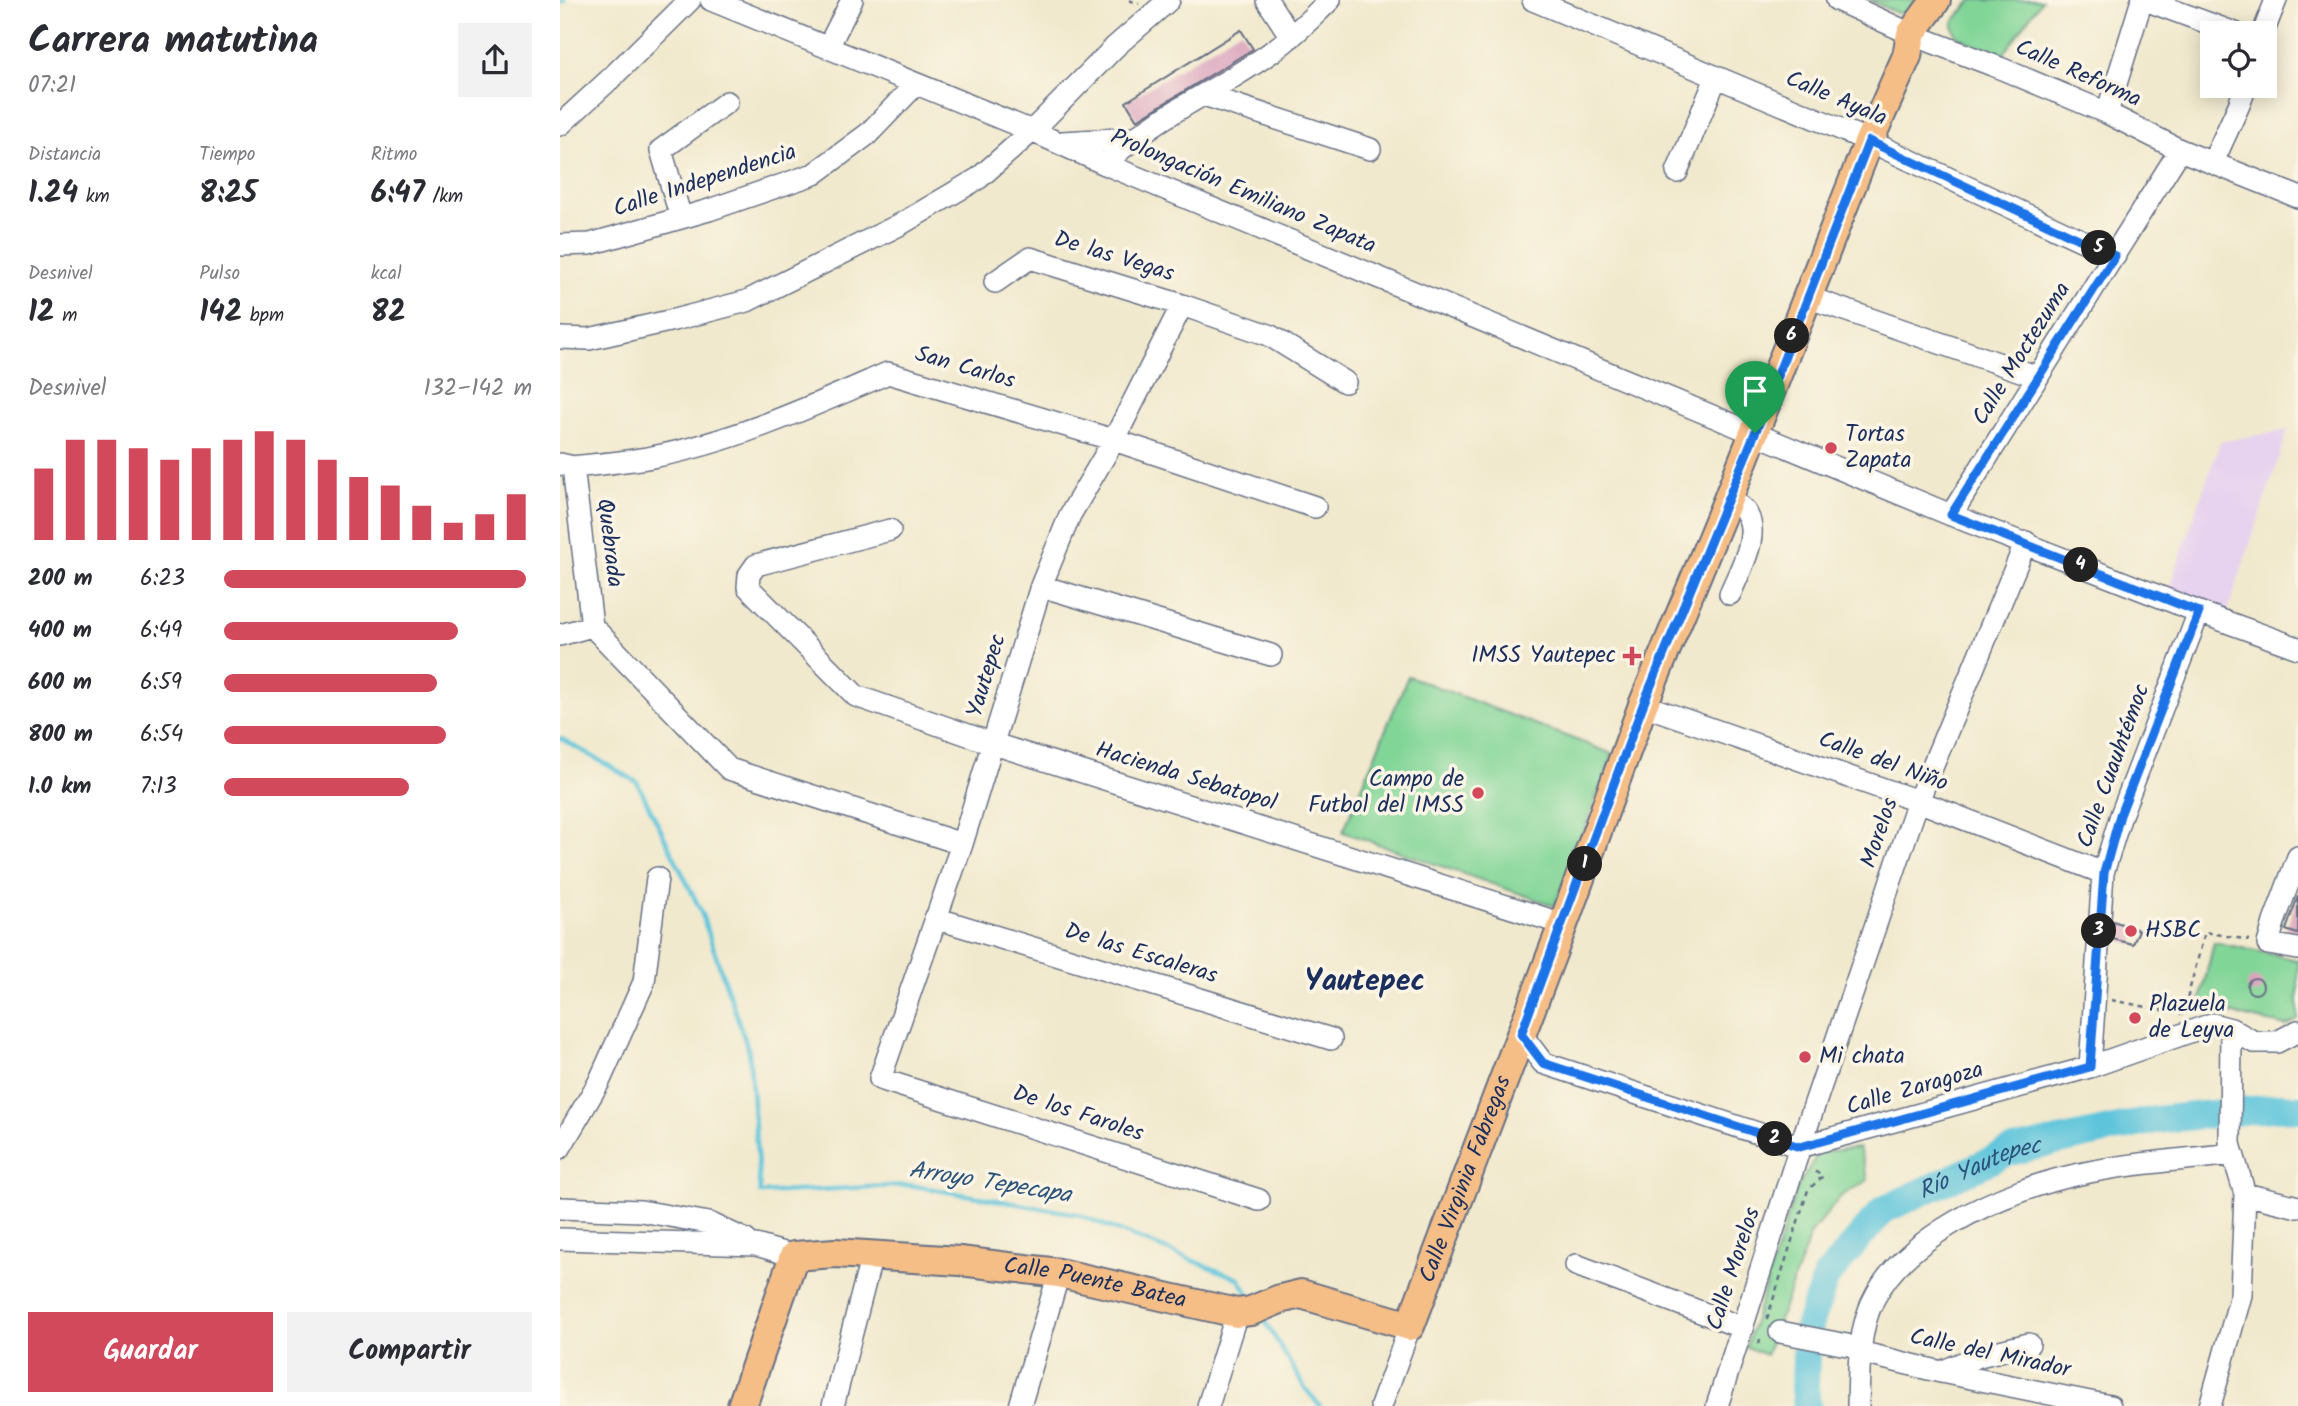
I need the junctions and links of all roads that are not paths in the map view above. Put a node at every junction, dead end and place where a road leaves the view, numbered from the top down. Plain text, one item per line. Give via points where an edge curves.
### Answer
1 (690, 0) edge
2 (711, 0) edge
3 (852, 0) edge
4 (1169, 0) edge
5 (1267, 0) edge
6 (1330, 0) edge
7 (1533, 0) edge
8 (1837, 0) edge
9 (1936, 0) edge
10 (1955, 0) edge
11 (2143, 0) edge
12 (2276, 0) edge
13 (2202, 21) edge
14 (2268, 21) edge
15 (1291, 37) junction
16 (1915, 44) junction
17 (828, 47) junction
18 (1716, 78) junction
19 (916, 84) junction
20 (1204, 95) junction
21 (2242, 98) edge
22 (727, 102) dead end
23 (2107, 113) junction
24 (560, 125) edge
25 (1032, 131) junction
26 (1133, 138) junction
27 (1869, 141) junction
28 (1057, 142) junction
29 (1370, 149) dead end
30 (2180, 150) junction
31 (2213, 162) junction
32 (1105, 164) junction
33 (1677, 172) dead end
34 (2298, 197) edge
35 (681, 218) junction
36 (560, 245) edge
37 (2115, 256) junction
38 (995, 282) dead end
39 (1807, 298) junction
40 (1182, 305) junction
41 (560, 338) edge
42 (2038, 377) junction
43 (1345, 382) dead end
44 (1755, 433) junction
45 (1115, 440) junction
46 (566, 465) edge
47 (1728, 499) junction
48 (1315, 507) dead end
49 (1951, 515) junction
50 (890, 530) dead end
51 (2026, 542) junction
52 (1041, 586) junction
53 (1730, 594) dead end
54 (2199, 612) junction
55 (592, 626) junction
56 (560, 635) edge
57 (2298, 648) edge
58 (1270, 654) dead end
59 (1643, 705) junction
60 (994, 744) junction
61 (1918, 801) junction
62 (962, 844) junction
63 (2298, 856) edge
64 (2104, 873) junction
65 (657, 878) dead end
66 (935, 918) junction
67 (1563, 924) junction
68 (2298, 949) edge
69 (2231, 1029) junction
70 (2298, 1031) edge
71 (1521, 1034) junction
72 (1331, 1039) dead end
73 (1543, 1063) junction
74 (1507, 1067) junction
75 (2090, 1067) junction
76 (880, 1079) joint
77 (560, 1148) edge
78 (2232, 1149) junction
79 (1798, 1154) junction
80 (2245, 1194) junction
81 (1259, 1200) dead end
82 (2298, 1207) edge
83 (560, 1208) edge
84 (560, 1238) edge
85 (756, 1245) junction
86 (873, 1255) junction
87 (1576, 1265) dead end
88 (790, 1266) junction
89 (1059, 1273) junction
90 (1244, 1312) junction
91 (1410, 1326) junction
92 (1743, 1328) junction
93 (1780, 1332) dead end
94 (2029, 1344) dead end
95 (1853, 1348) junction
96 (1941, 1372) junction
97 (742, 1406) edge
98 (833, 1406) edge
99 (1020, 1406) edge
100 (1208, 1406) edge
101 (1381, 1406) edge
102 (1717, 1406) edge
103 (1858, 1406) edge
104 (2110, 1406) edge
105 (2210, 1406) edge

1 - 24 street
2 - 17 street, Prolongación Emiliano Zapata
3 - 17 street
4 - 25 street
5 - 15 street
6 - 15 street
7 - 18 street, Calle Ayala
8 - 16 street, Calle Reforma
9 - 16 main road
10 - 16 main road
11 - 13 street
11 - 23 street
12 - 14 street
15 - 20 street
16 - 23 street, Calle Reforma via 2000,68
16 - 27 main road, Calle Virginia Fabregas
17 - 19 street, Prolongación Emiliano Zapata
18 - 27 street, Calle Ayala
18 - 33 street
19 - 25 street, Prolongación Emiliano Zapata
19 - 35 street, Calle Independencia via 868,134 814,174
20 - 26 street
20 - 29 street
21 - 31 street
22 - 35 street via 661,150
23 - 30 street, Calle Reforma
25 - 28 street, Prolongación Emiliano Zapata
25 - 41 street via 979,178 747,301 589,339
26 - 28 street
26 - 32 street
27 - 37 street, Calle Ayala
27 - 39 main road, Calle Virginia Fabregas
28 - 32 street, Prolongación Emiliano Zapata
30 - 31 street, Calle Reforma
30 - 37 street, Calle Moctezuma
31 - 34 street, Calle Reforma
32 - 44 street, Prolongación Emiliano Zapata
35 - 36 street, Calle Independencia via 590,244
37 - 42 street, Calle Moctezuma
38 - 40 street, De las Vegas via 1030,258
39 - 42 street
39 - 44 main road, Calle Virginia Fabregas
40 - 43 street via 1269,335
40 - 45 street, Yautepec
42 - 49 street, Calle Moctezuma
44 - 47 main road, Calle Virginia Fabregas
44 - 49 street, Prolongación Emiliano Zapata
45 - 46 street, San Carlos via 888,373 732,436 653,457
45 - 48 street, San Carlos
45 - 52 street, Yautepec via 1070,515
46 - 55 street, Quebrada
47 - 53 street via 1750,520 1751,541
47 - 59 main road, Calle Virginia Fabregas
49 - 51 street, Prolongación Emiliano Zapata
50 - 60 street, Hacienda Sebatopol via 755,565 748,587 856,696
51 - 54 street, Prolongación Emiliano Zapata
51 - 61 street, Morelos
52 - 58 street
52 - 60 street, Yautepec
54 - 57 street, Prolongación Emiliano Zapata
54 - 64 street, Calle Cuauhtémoc via 2120,815
55 - 56 street
55 - 62 street via 729,769
59 - 61 street, Calle del Niño
59 - 67 main road, Calle Virginia Fabregas
60 - 62 street, Yautepec
60 - 67 street, Hacienda Sebatopol
61 - 64 street, Calle del Niño
61 - 79 street, Morelos
62 - 66 street, Yautepec
63 - 68 street via 2268,944
64 - 75 street, Calle Cuauhtémoc
65 - 77 street via 644,982 599,1082
66 - 72 street, De las Escaleras
66 - 76 street, Yautepec
67 - 71 main road, Calle Virginia Fabregas
69 - 70 street, Calle Zaragoza via 2254,1042 2277,1042
69 - 75 street, Calle Zaragoza via 2212,1024
69 - 78 street
71 - 73 street
71 - 74 main road, Calle Virginia Fabregas
73 - 74 street
73 - 79 street
74 - 91 main road, Calle Virginia Fabregas
75 - 79 street, Calle Zaragoza
76 - 81 street, De los Faroles
78 - 80 street
78 - 95 street via 2080,1174 2018,1191 1936,1232 1890,1272
79 - 92 street, Calle Morelos
80 - 82 street
80 - 105 street via 2241,1295
83 - 85 street via 641,1211 709,1223
84 - 85 street
85 - 88 street
86 - 88 main road, Calle Puente Batea via 835,1252
86 - 89 main road, Calle Puente Batea
86 - 98 street
87 - 92 street
88 - 97 main road
89 - 90 main road, Calle Puente Batea
89 - 99 street
90 - 91 main road via 1301,1294
90 - 100 street
91 - 101 street
92 - 102 street, Calle Morelos
93 - 95 street, Calle del Mirador
94 - 96 street via 1979,1356
95 - 96 street, Calle del Mirador
95 - 103 street
96 - 104 street, Calle del Mirador

